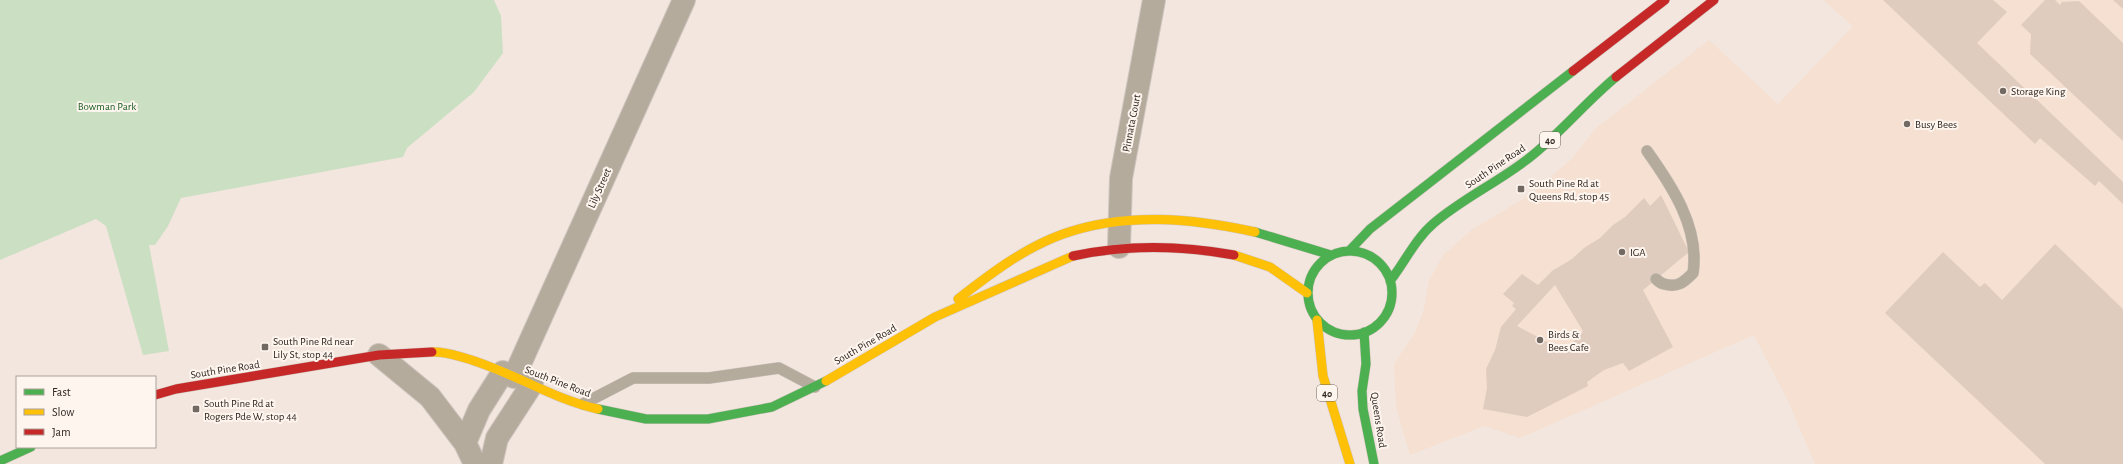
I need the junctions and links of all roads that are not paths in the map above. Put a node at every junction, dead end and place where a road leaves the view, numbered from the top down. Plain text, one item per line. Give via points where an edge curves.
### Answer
1 (684, 0) edge
2 (1154, 0) edge
3 (1665, 0) edge
4 (1714, 0) edge
5 (1647, 151) dead end
6 (1118, 222) junction
7 (1119, 247) junction
8 (1349, 251) junction
9 (1331, 255) junction
10 (1656, 279) dead end
11 (1390, 281) junction
12 (1307, 294) junction
13 (935, 318) junction
14 (1317, 320) junction
15 (1364, 332) junction
16 (379, 355) junction
17 (517, 378) junction
18 (815, 387) junction
19 (156, 395) edge
20 (580, 405) junction
21 (465, 443) junction
22 (29, 448) edge
23 (0, 461) edge
24 (475, 464) edge
25 (491, 464) edge
26 (1350, 464) edge
27 (1374, 464) edge

1 - 17 street, Lily Street
2 - 6 street, Pinnata Court via 1121,178
3 - 8 main road via 1370,229
4 - 11 main road, South Pine Road / 40 via 1600,90 1534,154 1434,222 1417,241
5 - 10 lane via 1670,183 1694,242 1693,273 1682,284 1672,286
6 - 7 street, Pinnata Court
6 - 9 main road, South Pine Road via 1159,219 1223,226 1286,240
6 - 13 main road, South Pine Road via 1064,233 1033,247 1000,265
7 - 12 main road, South Pine Road via 1150,244 1188,246 1245,257 1271,268
7 - 13 main road, South Pine Road via 1073,256
8 - 9 main road
8 - 11 main road via 1362,252 1375,259 1384,268
9 - 12 main road via 1314,271
11 - 15 main road via 1390,306 1380,322
12 - 14 main road, 40 via 1310,308
13 - 18 main road, South Pine Road
14 - 15 main road via 1339,334 1352,335
14 - 26 main road, 40 via 1321,374
15 - 27 main road, Queens Road via 1366,364 1362,391
16 - 17 main road, South Pine Road via 442,351 479,362
16 - 19 main road, South Pine Road via 176,389
16 - 21 street via 430,397
17 - 20 main road, South Pine Road
17 - 21 street via 479,410
17 - 25 street
18 - 20 main road, South Pine Road via 772,407 708,419 646,419
18 - 20 lane via 779,368 709,378 633,378
21 - 24 street
22 - 23 main road

